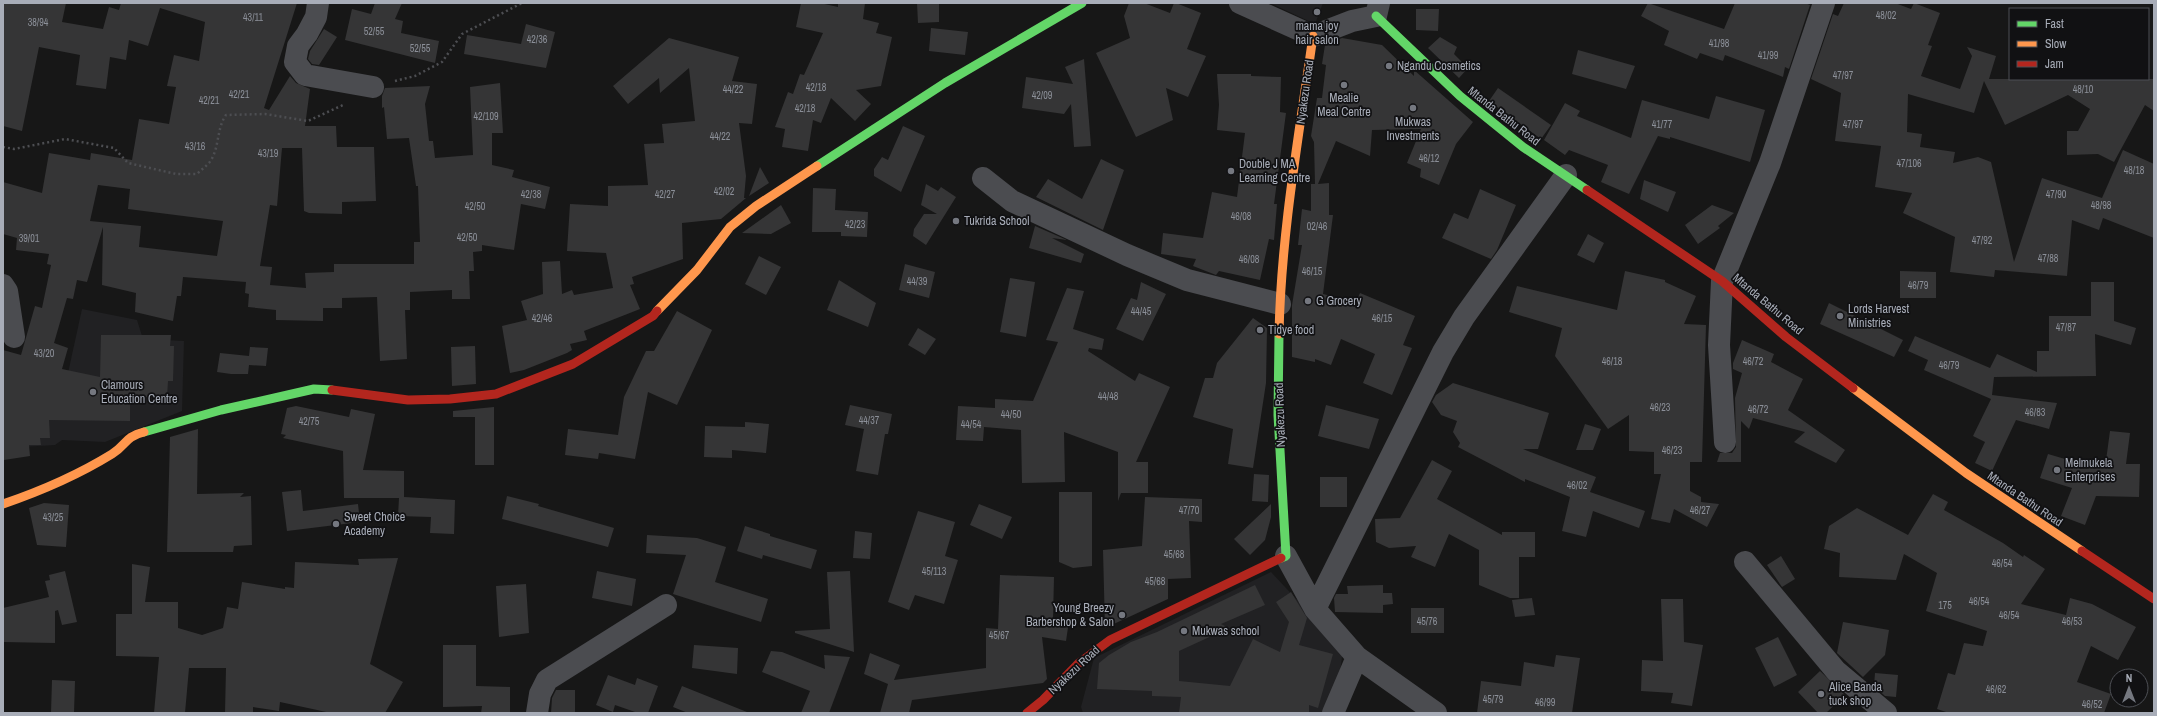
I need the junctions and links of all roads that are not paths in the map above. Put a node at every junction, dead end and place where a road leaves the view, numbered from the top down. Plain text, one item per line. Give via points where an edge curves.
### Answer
1 (318, 3) edge
2 (1082, 3) edge
3 (1240, 3) edge
4 (1824, 3) edge
5 (1378, 9) edge
6 (1313, 36) junction
7 (373, 87) road end
8 (1566, 175) junction
9 (983, 178) dead end
10 (1722, 281) junction
11 (3, 285) edge
12 (1280, 304) junction
13 (14, 337) dead end
14 (1725, 442) dead end
15 (3, 504) edge
16 (1286, 556) junction
17 (1746, 562) dead end
18 (2154, 599) edge
19 (666, 605) dead end
20 (1315, 609) junction
21 (1357, 657) junction
22 (537, 713) edge
23 (1027, 713) edge
24 (1333, 713) edge
25 (1436, 713) edge
26 (1886, 713) edge

1 - 7 street via 316,17 298,46 295,62 305,75
2 - 15 street via 945,83 756,206 730,227 697,270 653,316 573,364 496,394 408,400 344,390 314,389 221,410 132,435 114,453 44,490
3 - 6 street
4 - 10 street via 1770,163
5 - 6 street
5 - 8 street, Mtanda Bathu Road via 1460,96 1523,148
6 - 12 street, Nyakezu Road via 1292,180
8 - 10 street, Mtanda Bathu Road
8 - 20 street via 1464,317 1443,352
9 - 12 street via 1012,201 1134,258 1187,280
10 - 14 street via 1720,345
10 - 18 street, Mtanda Bathu Road via 1786,337 1966,473
11 - 13 street
12 - 16 street, Nyakezu Road via 1278,415
16 - 20 street
16 - 23 street, Nyakezu Road via 1152,622 1129,629 1109,640 1086,656
17 - 26 street via 1836,672
19 - 22 street via 547,680 540,694
20 - 21 street
21 - 24 street
21 - 25 street

